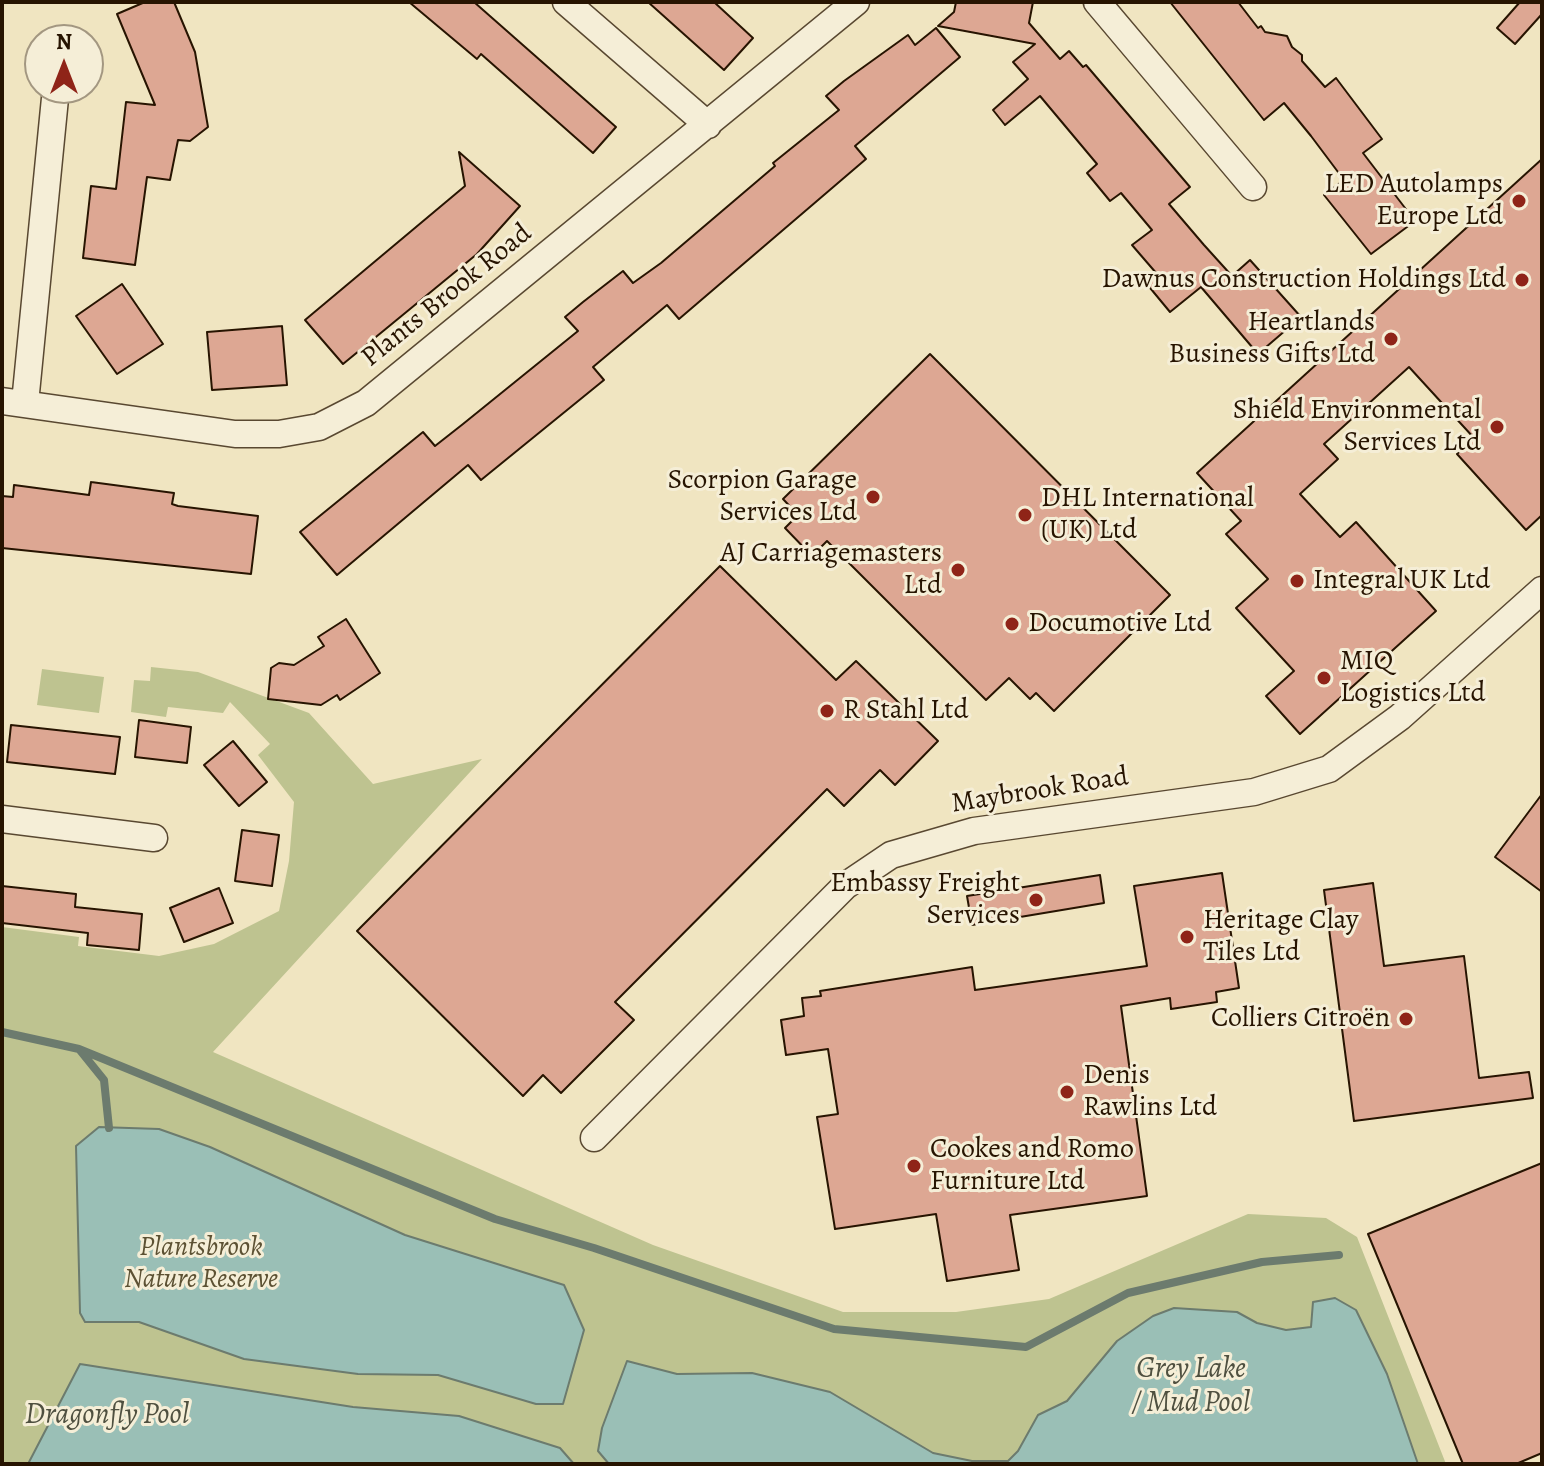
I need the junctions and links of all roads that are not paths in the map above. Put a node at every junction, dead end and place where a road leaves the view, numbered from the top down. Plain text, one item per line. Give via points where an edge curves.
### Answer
1 (566, 2) edge
2 (856, 2) edge
3 (1097, 2) edge
4 (54, 104) edge
5 (708, 125) junction
6 (1253, 187) dead end
7 (13, 402) edge
8 (1542, 590) edge
9 (2, 819) edge
10 (154, 838) dead end
11 (594, 1138) dead end

1 - 5 street
2 - 5 street, Plants Brook Road
3 - 6 street
4 - 7 street
5 - 7 street, Plants Brook Road via 366,403 319,427 235,434
8 - 11 street, Maybrook Road via 1400,717 1329,769 1254,792 951,835 891,855 845,886
9 - 10 street

